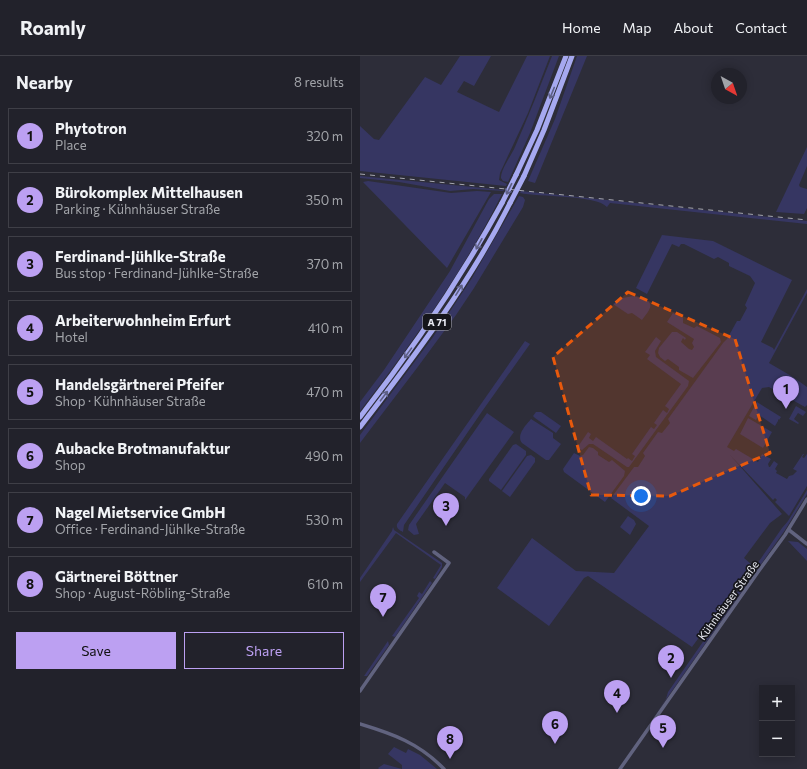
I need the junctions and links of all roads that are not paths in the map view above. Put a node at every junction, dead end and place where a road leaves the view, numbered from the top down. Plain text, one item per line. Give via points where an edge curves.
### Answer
1 (566, 56) edge
2 (572, 56) edge
3 (360, 417) edge
4 (360, 427) edge
5 (807, 499) edge
6 (788, 530) junction
7 (807, 544) edge
8 (434, 552) dead end
9 (360, 691) edge
10 (360, 724) edge
11 (444, 769) edge
12 (620, 769) edge

1 -> 3 highway, A 71, bridge via 516,175 473,255 417,341
4 -> 2 highway, A 71, bridge via 451,303 510,203 547,123
5 - 6 street, Kühnhäuser Straße
6 - 7 street
6 - 12 street, Kühnhäuser Straße
8 - 9 street via 449,563
10 - 11 street via 391,733 410,742

